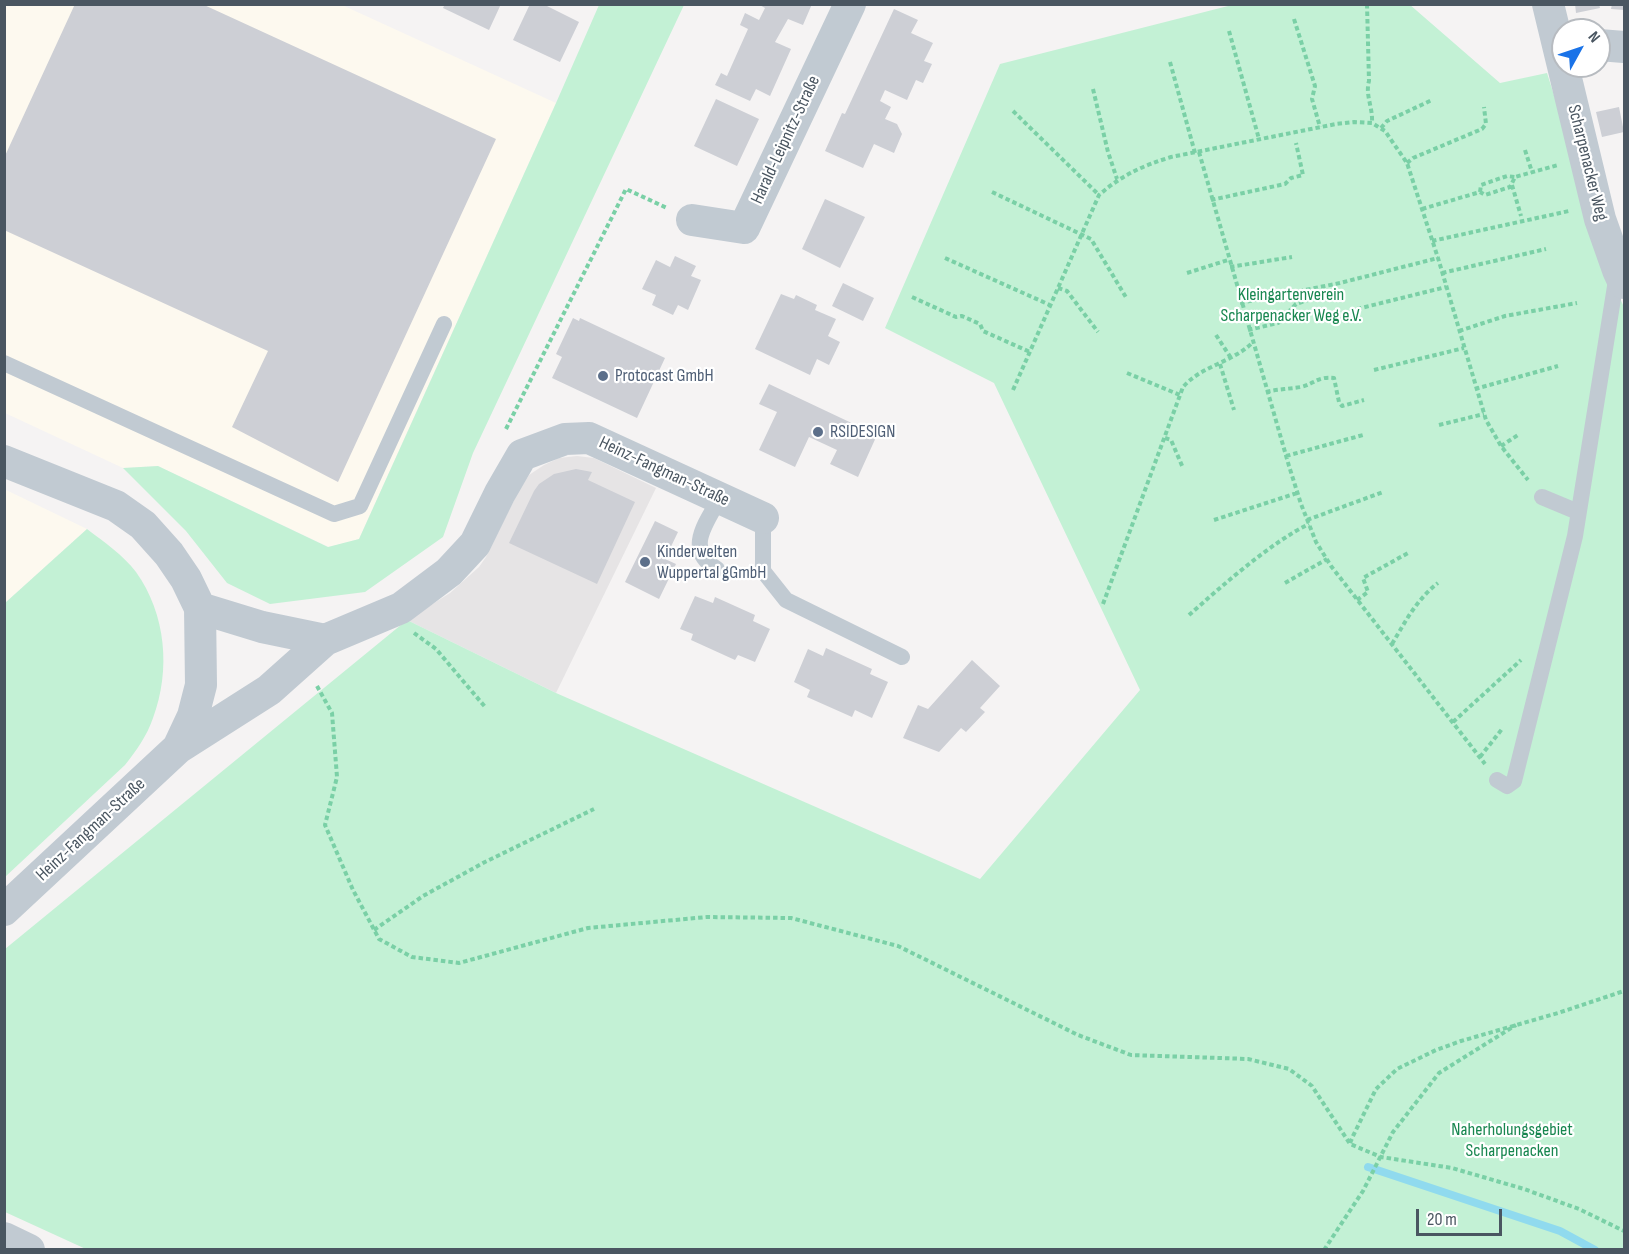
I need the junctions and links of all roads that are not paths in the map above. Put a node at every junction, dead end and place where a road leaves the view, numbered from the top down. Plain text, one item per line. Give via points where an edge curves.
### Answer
1 (850, 4) edge
2 (1568, 78) edge
3 (692, 220) road end
4 (1621, 277) edge
5 (444, 324) dead end
6 (4, 363) edge
7 (4, 461) edge
8 (1542, 497) road end
9 (720, 498) junction
10 (1578, 512) junction
11 (764, 518) joint
12 (717, 570) dead end
13 (200, 608) junction
14 (325, 640) junction
15 (902, 657) dead end
16 (178, 748) junction
17 (1497, 780) road end
18 (4, 910) edge
19 (4, 1238) edge
20 (29, 1250) edge

1 - 3 street, Harald-Leipnitz-Straße via 744,228
2 - 4 street, Scharpenacker Weg via 1600,219
4 - 10 lane
5 - 6 lane via 360,506 334,514
7 - 13 street, Heinz-Fangman-Straße via 116,506 143,525 169,554
8 - 10 lane
9 - 11 street, Heinz-Fangman-Straße
9 - 12 lane via 703,528 699,548 705,563
9 - 14 street, Heinz-Fangman-Straße via 590,438 565,439 522,455 475,544 449,572 401,608
10 - 17 lane via 1514,781 1507,786
11 - 15 lane via 763,571 786,600
13 - 14 street via 262,627
13 - 16 street, Heinz-Fangman-Straße via 201,685 193,716
14 - 16 street, Heinz-Fangman-Straße via 269,690
16 - 18 street, Heinz-Fangman-Straße
19 - 20 street

